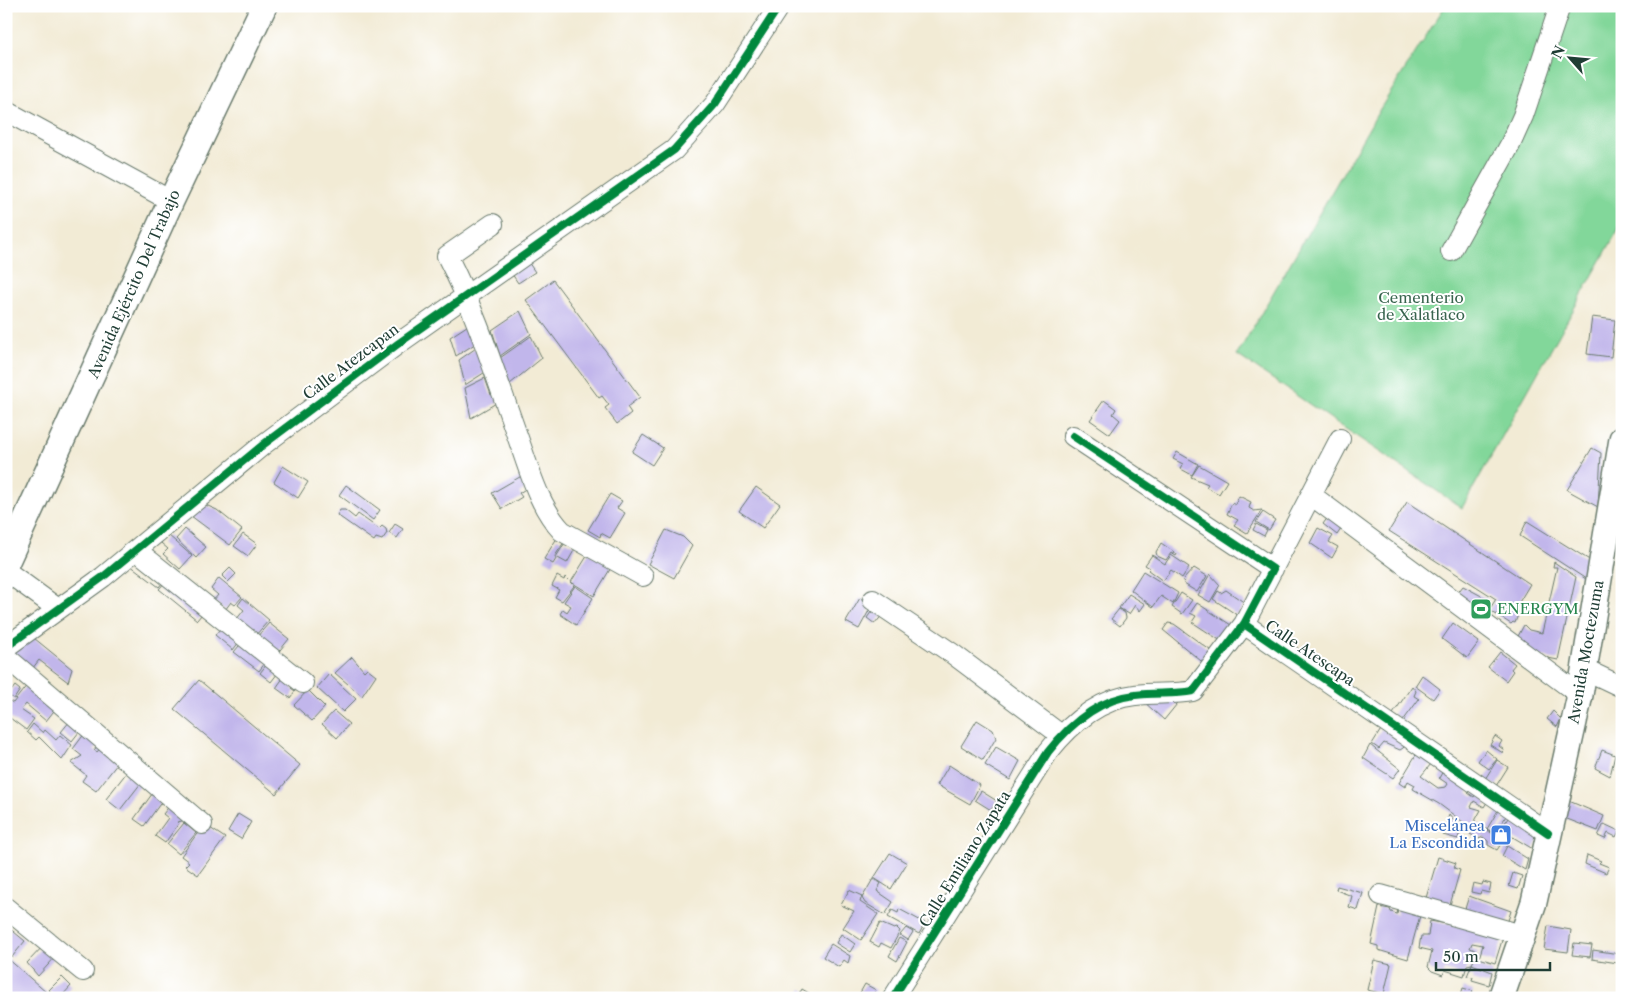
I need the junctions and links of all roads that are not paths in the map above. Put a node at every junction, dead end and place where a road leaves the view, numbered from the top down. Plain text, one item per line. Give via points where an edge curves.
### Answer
1 (264, 6) edge
2 (779, 6) edge
3 (1560, 6) edge
4 (6, 111) edge
5 (171, 201) junction
6 (493, 224) dead end
7 (1451, 251) dead end
8 (468, 297) junction
9 (1073, 436) dead end
10 (1340, 438) dead end
11 (1622, 439) edge
12 (1311, 495) junction
13 (136, 550) junction
14 (6, 563) edge
15 (1273, 569) junction
16 (6, 571) edge
17 (643, 576) dead end
18 (873, 600) dead end
19 (58, 609) junction
20 (1244, 624) junction
21 (6, 647) edge
22 (6, 657) edge
23 (1584, 669) junction
24 (303, 684) dead end
25 (1622, 687) edge
26 (1580, 695) junction
27 (1061, 735) junction
28 (202, 824) dead end
29 (1548, 833) junction
30 (1381, 895) dead end
31 (6, 908) edge
32 (1522, 935) junction
33 (83, 971) dead end
34 (893, 998) edge
35 (1501, 998) edge

1 - 5 main road, Avenida Ejército Del Trabajo
2 - 8 street, Calle Atezcapan via 715,104 674,150
3 - 7 street via 1523,116
4 - 5 street
5 - 14 main road, Avenida Ejército Del Trabajo
6 - 8 street via 447,256
8 - 13 street, Calle Atezcapan via 264,444
8 - 17 street via 535,484 554,522 572,538
9 - 15 street
10 - 12 street
11 - 23 main road, Avenida Moctezuma
12 - 15 street
12 - 26 street
13 - 19 street, Calle Atezcapan
13 - 24 street
15 - 20 street
16 - 19 street
18 - 27 street via 953,654
19 - 21 street, Calle Atezcapan
20 - 27 street, Calle Atescapa via 1192,691 1111,700 1088,713
20 - 29 street, Calle Atescapa
22 - 28 street
23 - 25 street
23 - 26 main road, Avenida Moctezuma
26 - 29 main road, Avenida Moctezuma
27 - 34 street, Calle Emiliano Zapata
29 - 32 main road, Avenida Moctezuma via 1534,902
30 - 32 street
31 - 33 street
32 - 35 main road, Avenida Moctezuma

